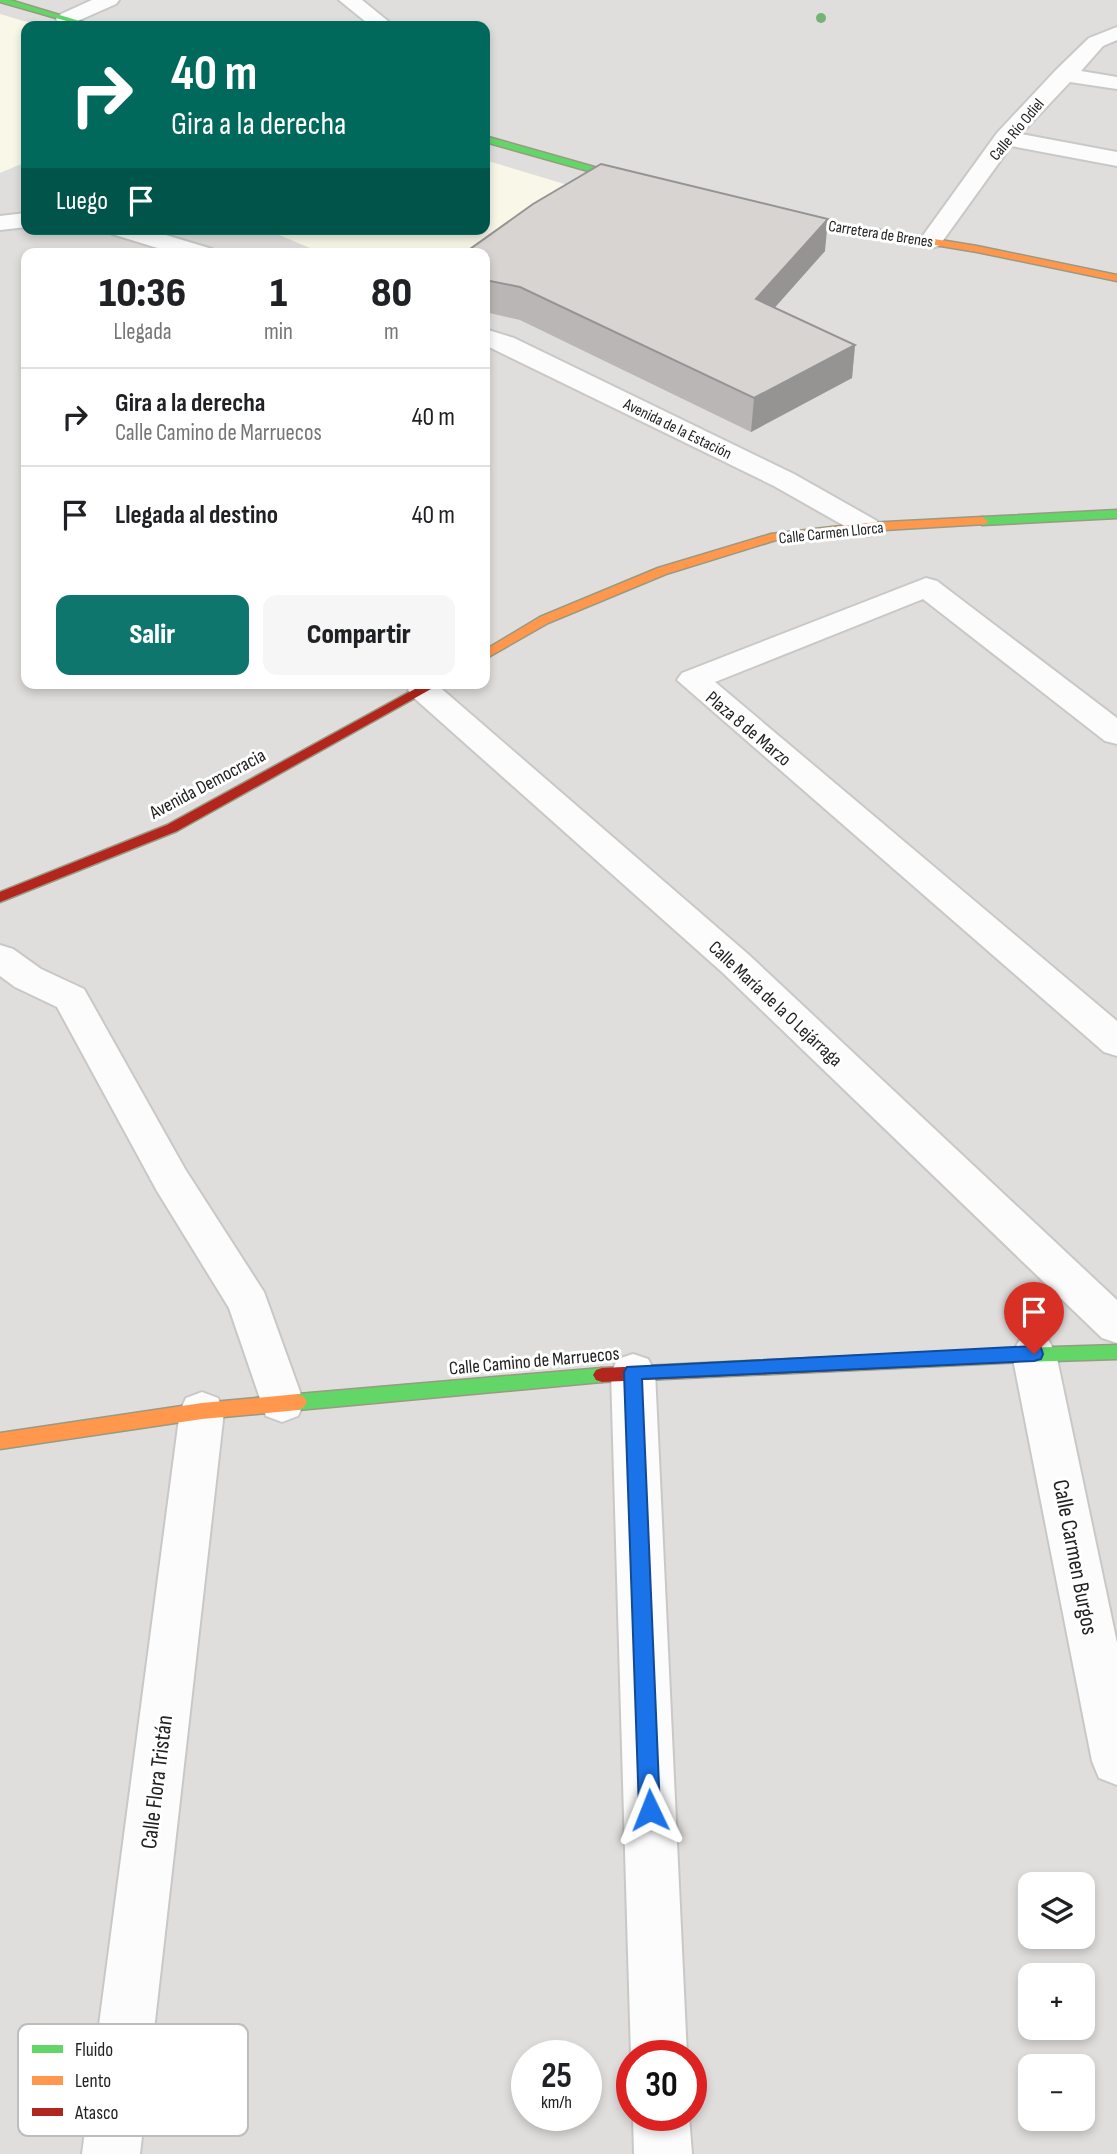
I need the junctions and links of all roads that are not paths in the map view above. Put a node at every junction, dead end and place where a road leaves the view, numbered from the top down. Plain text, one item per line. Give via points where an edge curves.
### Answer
1 (1, 0) edge
2 (109, 0) edge
3 (349, 0) edge
4 (66, 19) junction
5 (73, 21) edge
6 (377, 21) edge
7 (1117, 33) edge
8 (1063, 74) junction
9 (1117, 83) edge
10 (1005, 138) junction
11 (490, 140) edge
12 (1117, 159) edge
13 (660, 188) edge
14 (765, 214) edge
15 (21, 221) edge
16 (0, 223) edge
17 (140, 235) edge
18 (931, 241) junction
19 (183, 248) edge
20 (1117, 278) edge
21 (490, 338) edge
22 (1117, 514) edge
23 (867, 527) junction
24 (490, 652) edge
25 (425, 689) edge
26 (431, 689) edge
27 (1117, 734) edge
28 (0, 897) edge
29 (0, 958) edge
30 (1117, 1042) edge
31 (1117, 1326) edge
32 (1117, 1352) edge
33 (1034, 1354) junction
34 (633, 1372) junction
35 (282, 1403) junction
36 (202, 1411) junction
37 (0, 1441) edge
38 (1117, 1761) edge
39 (127, 2024) edge
40 (658, 2040) edge
41 (662, 2131) edge
42 (113, 2136) edge
43 (111, 2154) edge
44 (663, 2154) edge

1 - 4 street
2 - 4 street
3 - 6 street
4 - 5 street
7 - 8 street, Calle Río Odiel via 1096,42
8 - 9 street
8 - 10 street, Calle Río Odiel
10 - 12 street
10 - 18 street, Calle Río Odiel
11 - 13 street
14 - 18 street, Carretera de Brenes
15 - 16 street
17 - 19 street
18 - 20 street, Carretera de Brenes
21 - 23 street, Avenida de la Estación via 784,480
22 - 23 street, Calle Carmen Llorca
23 - 24 street, Calle Carmen Llorca via 775,537 662,571 544,620
25 - 28 street, Avenida Democracia via 172,828
26 - 31 street, Calle María de la O Lejárraga via 736,964
27 - 30 street, Plaza 8 de Marzo via 926,587 693,680
29 - 35 street via 28,978 71,998 171,1180 249,1304
32 - 33 street, Calle Camino de Marruecos
33 - 34 street, Calle Camino de Marruecos
33 - 38 street, Calle Carmen Burgos
34 - 35 street, Calle Camino de Marruecos
34 - 40 street
35 - 36 street, Calle Camino de Marruecos
36 - 37 street, Calle Camino de Marruecos
36 - 39 street, Calle Flora Tristán
41 - 44 street
42 - 43 street, Calle Flora Tristán

